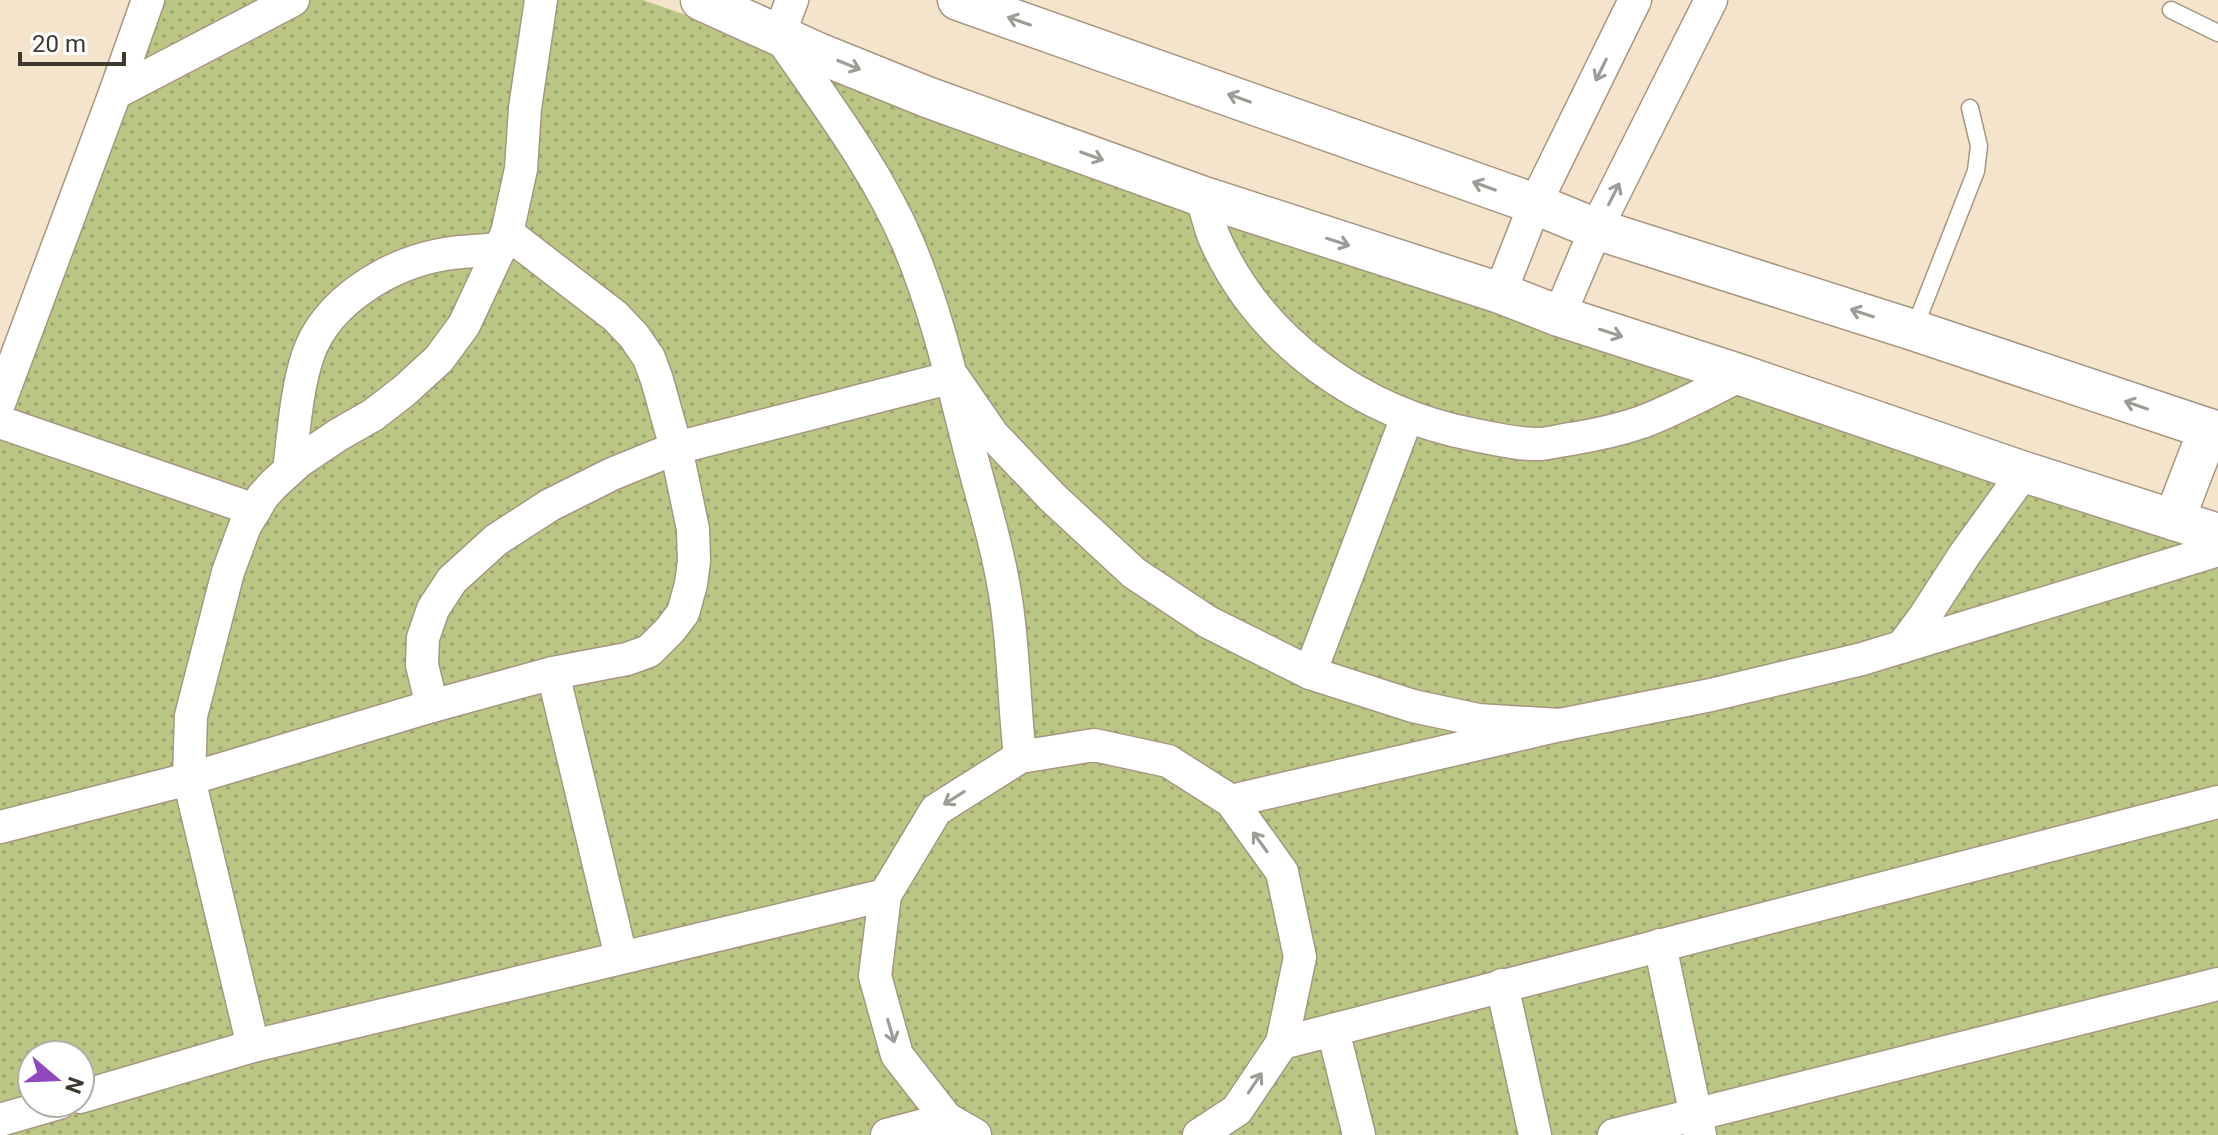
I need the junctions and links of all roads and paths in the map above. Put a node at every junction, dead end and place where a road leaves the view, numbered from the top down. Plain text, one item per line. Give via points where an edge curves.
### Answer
1 (148, 0) edge
2 (293, 0) edge
3 (541, 0) edge
4 (958, 0) edge
5 (1635, 0) edge
6 (1711, 0) edge
7 (720, 4) edge
8 (2171, 10) dead end
9 (785, 17) edge
10 (2218, 33) edge
11 (115, 93) junction
12 (1970, 108) dead end
13 (1201, 196) junction
14 (1535, 204) junction
15 (1596, 229) junction
16 (504, 241) junction
17 (1500, 293) junction
18 (1559, 316) junction
19 (1913, 330) junction
20 (1741, 375) junction
21 (953, 377) junction
22 (0, 401) edge
23 (1407, 417) junction
24 (0, 422) edge
25 (2215, 425) edge
26 (676, 448) junction
27 (289, 470) junction
28 (2024, 472) junction
29 (255, 510) junction
30 (2174, 520) junction
31 (2218, 534) edge
32 (2218, 550) edge
33 (1902, 647) junction
34 (553, 673) junction
35 (1310, 673) junction
36 (432, 706) junction
37 (1560, 725) junction
38 (1020, 757) junction
39 (189, 779) junction
40 (1231, 801) junction
41 (2218, 802) edge
42 (0, 827) edge
43 (885, 895) junction
44 (1660, 945) junction
45 (621, 957) junction
46 (2218, 984) edge
47 (1502, 985) junction
48 (1333, 1030) junction
49 (1282, 1043) junction
50 (253, 1046) junction
51 (96, 1092) edge
52 (947, 1119) junction
53 (1698, 1126) edge
54 (887, 1135) edge
55 (975, 1135) edge
56 (1199, 1135) edge
57 (1359, 1135) edge
58 (1535, 1135) edge
59 (1614, 1135) edge

1 - 11 street
2 - 11 street
3 - 16 street via 521,169
14 -> 4 street
5 -> 14 street
15 -> 6 street
7 - 9 street
8 - 10 lane
9 -> 13 street via 927,97
9 - 21 street via 907,241
11 - 22 street
12 - 19 lane via 1979,146 1976,171
13 -> 17 street
13 - 23 street via 1237,279 1266,317 1313,365
14 - 15 street
14 - 17 street
15 - 18 street
19 -> 15 street
16 - 26 street via 587,294 634,336 649,358
16 - 27 street via 464,325 439,359 373,415
16 - 27 street via 417,261 362,287 339,306 308,353
17 - 18 street
18 -> 20 street
25 -> 19 street
20 - 23 street via 1642,422 1540,444 1451,431
20 - 28 street
21 - 26 street
21 - 35 street via 993,435 1134,573 1208,622
21 - 38 street via 1001,575
23 - 35 street
24 - 29 street
25 - 30 street
26 - 34 street via 693,529 694,561 683,613 649,651
26 - 36 street via 550,505 496,540 452,580 433,609 423,638 422,665
27 - 29 street
28 - 30 street
28 - 33 street
29 - 39 street via 228,572 205,658 191,716
30 - 31 street
32 - 33 street
33 - 37 street via 1711,695
34 - 36 street
34 - 45 street
35 - 37 street via 1413,706 1478,720
36 - 39 street
37 - 40 street
38 - 40 street via 1094,745 1109,748 1168,761
38 -> 43 street via 936,810
39 - 42 street
39 - 50 street
49 -> 40 street via 1300,957 1282,872
41 - 44 street
43 - 45 street
43 -> 52 street via 875,976 897,1055
44 - 47 street
44 - 53 street
45 - 50 street
46 - 53 street
47 - 48 street
47 - 58 street
48 - 49 street
48 - 57 street
56 -> 49 street via 1237,1110
50 - 51 street
52 - 54 street
52 - 55 street
53 - 59 street

